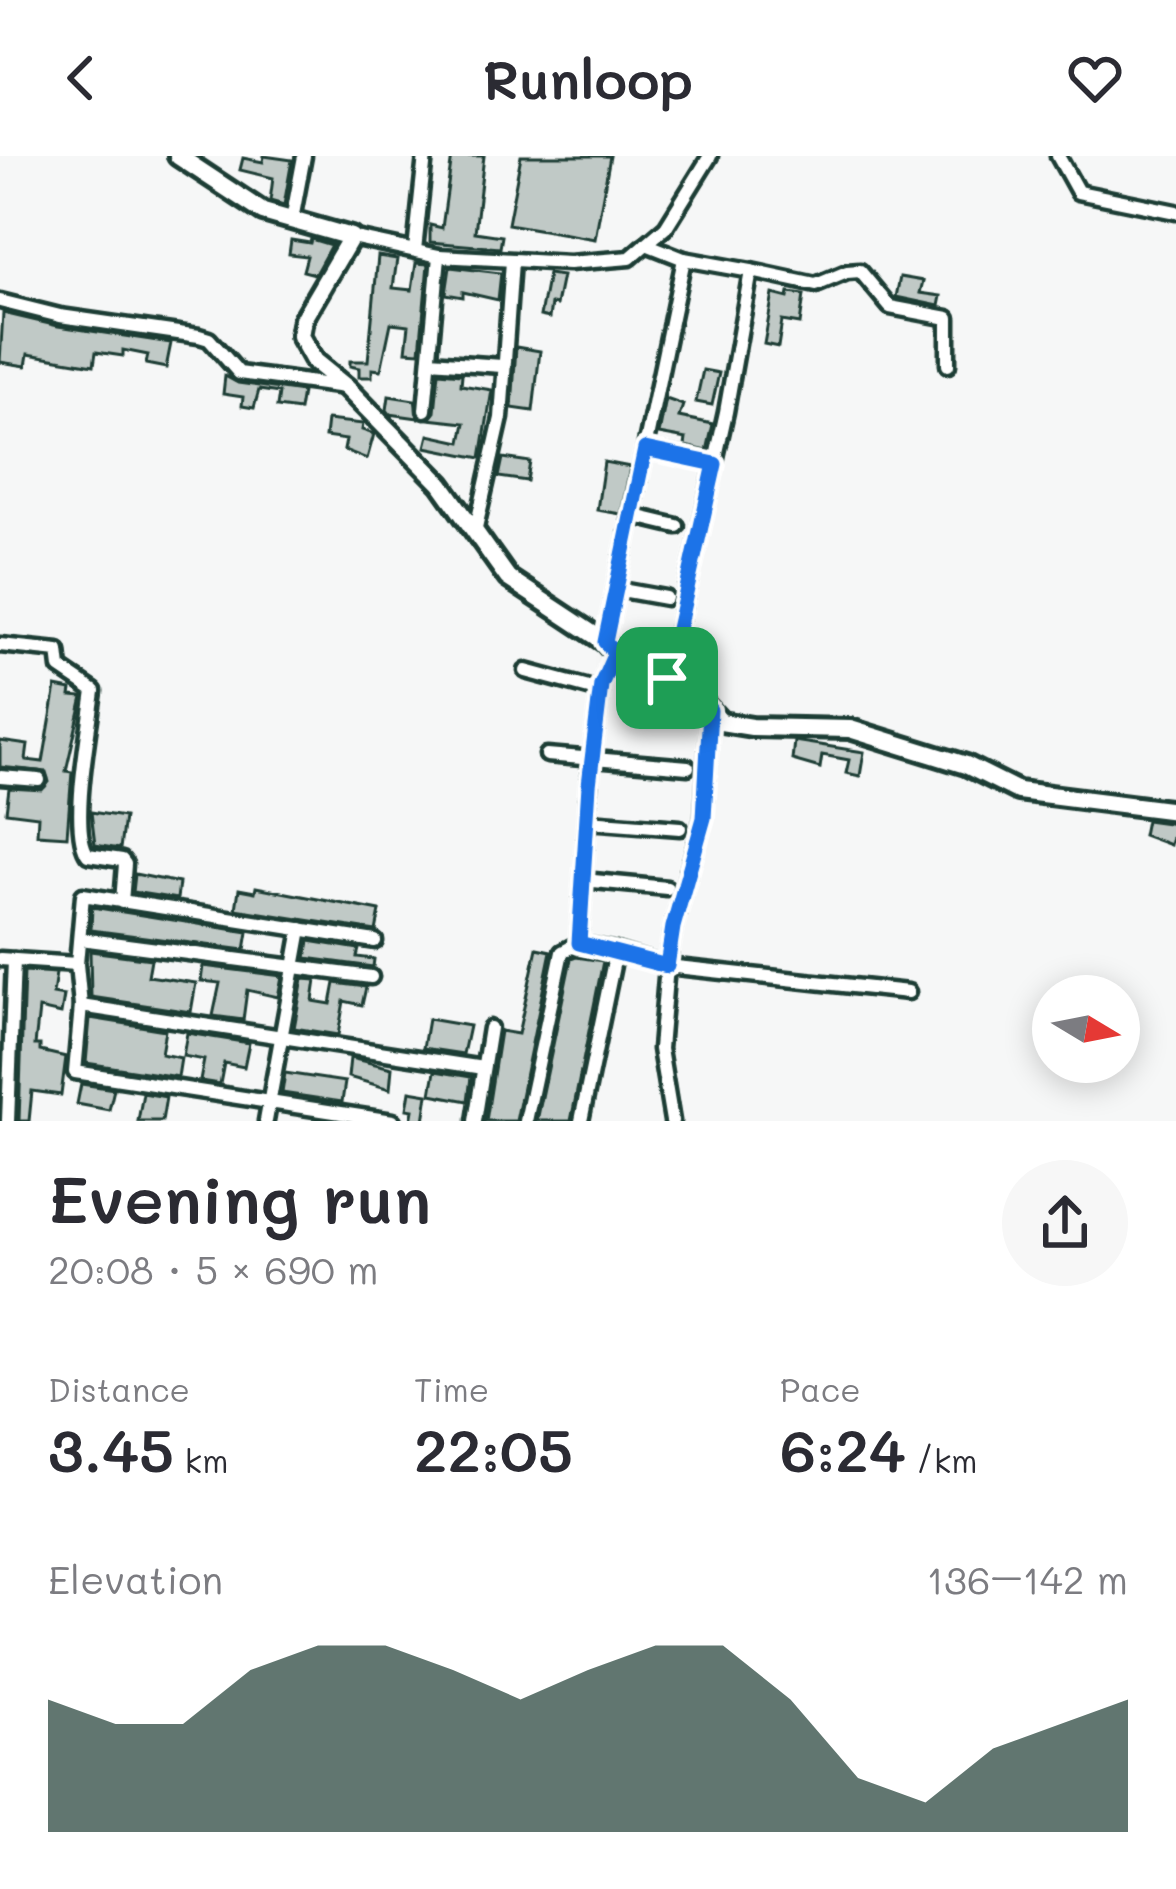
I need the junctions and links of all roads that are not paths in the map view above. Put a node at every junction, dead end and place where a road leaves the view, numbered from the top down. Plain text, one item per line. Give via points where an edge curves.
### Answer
1 (178, 156) edge
2 (304, 156) edge
3 (425, 156) edge
4 (710, 156) edge
5 (1058, 156) edge
6 (1176, 212) edge
7 (292, 220) junction
8 (351, 237) junction
9 (646, 244) junction
10 (415, 250) junction
11 (439, 256) junction
12 (684, 259) junction
13 (512, 261) junction
14 (752, 272) junction
15 (0, 301) edge
16 (430, 361) junction
17 (948, 365) dead end
18 (502, 366) junction
19 (346, 387) junction
20 (425, 410) dead end
21 (645, 449) junction
22 (715, 464) junction
23 (632, 515) junction
24 (677, 526) dead end
25 (476, 532) junction
26 (616, 590) junction
27 (666, 598) dead end
28 (0, 645) edge
29 (610, 648) junction
30 (526, 671) dead end
31 (667, 678) junction
32 (600, 692) junction
33 (710, 710) junction
34 (547, 755) dead end
35 (592, 759) junction
36 (688, 767) dead end
37 (0, 777) edge
38 (39, 780) dead end
39 (1176, 811) edge
40 (588, 821) junction
41 (680, 828) dead end
42 (583, 880) junction
43 (667, 888) dead end
44 (122, 902) junction
45 (301, 929) junction
46 (81, 939) junction
47 (375, 941) dead end
48 (579, 943) junction
49 (616, 951) junction
50 (7, 959) edge
51 (77, 964) junction
52 (296, 965) junction
53 (667, 966) junction
54 (371, 977) dead end
55 (908, 992) dead end
56 (81, 1006) junction
57 (490, 1028) dead end
58 (280, 1035) junction
59 (483, 1068) junction
60 (269, 1102) junction
61 (8, 1121) edge
62 (266, 1121) edge
63 (393, 1121) edge
64 (475, 1121) edge
65 (526, 1121) edge
66 (581, 1121) edge
67 (672, 1121) edge

1 - 7 street via 263,212
2 - 7 street
3 - 10 street
4 - 9 street via 666,227
5 - 6 street via 1078,192
7 - 8 street
8 - 10 street
8 - 19 street via 300,330 314,361
9 - 12 street
9 - 13 street via 630,258
10 - 11 street
11 - 13 street
11 - 16 street
12 - 14 street
12 - 21 street
13 - 18 street
14 - 17 street via 816,285 860,271 890,307 948,318
14 - 22 street
15 - 19 street via 199,336 239,373
16 - 18 street
16 - 20 street
18 - 25 street via 501,418
19 - 25 street
21 - 22 street
21 - 23 street
22 - 31 street
23 - 24 street
23 - 26 street
25 - 29 street via 508,578
26 - 27 street
26 - 29 street
28 - 44 street via 58,651 59,668 94,691 82,848 125,864
29 - 31 street
29 - 32 street
30 - 32 street
31 - 33 street
32 - 35 street
33 - 39 street via 721,722 752,727 850,729 966,765 1018,791
33 - 53 street via 704,818
34 - 35 street
35 - 36 street
35 - 40 street
37 - 38 street
40 - 41 street
40 - 42 street
42 - 43 street
42 - 48 street
44 - 45 street
44 - 46 street via 83,895
45 - 47 street
45 - 52 street
46 - 51 street
46 - 52 street
48 - 49 street
48 - 65 street via 562,952
49 - 53 street
49 - 66 street
50 - 51 street
50 - 61 street
51 - 56 street
52 - 54 street
52 - 58 street
53 - 55 street
53 - 67 street via 660,1049
56 - 58 street
56 - 60 street via 75,1072
57 - 59 street
58 - 59 street
58 - 60 street
59 - 64 street
60 - 62 street
60 - 63 street

